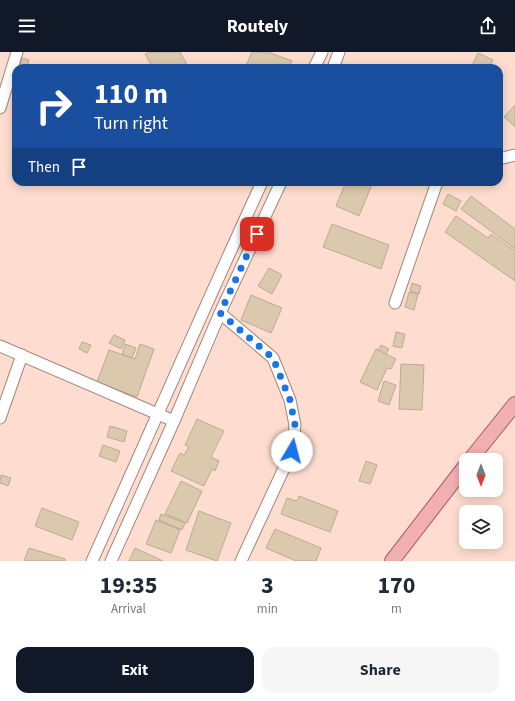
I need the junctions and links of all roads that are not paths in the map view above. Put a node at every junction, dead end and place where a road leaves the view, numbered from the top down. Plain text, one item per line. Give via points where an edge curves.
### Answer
1 (17, 52) edge
2 (322, 52) edge
3 (339, 52) edge
4 (13, 64) edge
5 (316, 64) edge
6 (334, 64) edge
7 (12, 68) edge
8 (0, 108) edge
9 (515, 155) edge
10 (503, 158) edge
11 (260, 186) edge
12 (279, 186) edge
13 (436, 186) edge
14 (395, 303) dead end
15 (220, 313) junction
16 (0, 346) edge
17 (22, 355) junction
18 (515, 404) edge
19 (159, 414) junction
20 (0, 418) edge
21 (174, 421) junction
22 (476, 453) edge
23 (459, 474) edge
24 (92, 561) edge
25 (111, 561) edge
26 (241, 561) edge
27 (392, 561) edge

1 - 4 street
2 - 5 street
3 - 6 street
7 - 8 street
9 - 10 street
11 - 19 street
12 - 15 street
13 - 14 street
15 - 21 street
15 - 26 street via 273,358 290,400 295,425 292,451
16 - 17 street
17 - 19 street
17 - 20 street
18 - 22 main road
19 - 21 street
19 - 24 street
21 - 25 street
23 - 27 main road

